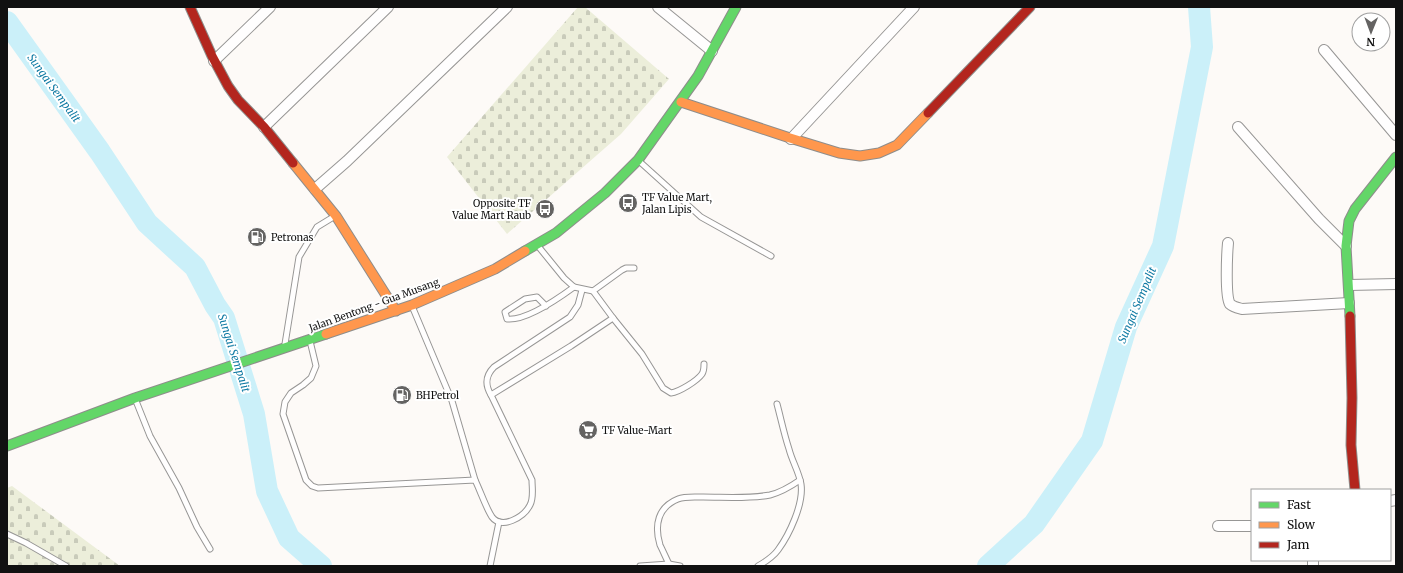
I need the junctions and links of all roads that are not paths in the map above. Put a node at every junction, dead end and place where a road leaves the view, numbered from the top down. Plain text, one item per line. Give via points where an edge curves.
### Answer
1 (190, 7) edge
2 (270, 7) edge
3 (388, 7) edge
4 (507, 7) edge
5 (658, 7) edge
6 (736, 7) edge
7 (914, 7) edge
8 (1030, 7) edge
9 (1324, 50) dead end
10 (712, 51) junction
11 (214, 61) junction
12 (681, 102) junction
13 (264, 127) junction
14 (1238, 127) dead end
15 (1396, 135) edge
16 (791, 139) junction
17 (1396, 157) edge
18 (638, 160) junction
19 (315, 189) junction
20 (336, 216) junction
21 (1228, 243) dead end
22 (536, 244) junction
23 (1346, 246) junction
24 (771, 256) dead end
25 (634, 268) dead end
26 (1396, 284) edge
27 (1349, 285) junction
28 (574, 287) junction
29 (582, 290) junction
30 (593, 291) junction
31 (1349, 303) junction
32 (412, 305) junction
33 (546, 306) junction
34 (396, 311) junction
35 (613, 318) junction
36 (310, 340) junction
37 (284, 349) junction
38 (704, 364) dead end
39 (491, 395) junction
40 (134, 398) junction
41 (777, 404) dead end
42 (7, 446) edge
43 (475, 480) junction
44 (800, 480) junction
45 (1355, 489) edge
46 (499, 522) junction
47 (1218, 526) dead end
48 (1251, 526) edge
49 (7, 534) edge
50 (210, 549) dead end
51 (669, 564) junction
52 (66, 566) edge
53 (490, 566) edge
54 (640, 566) edge
55 (680, 566) edge
56 (758, 566) edge

1 - 11 street
2 - 11 street
3 - 13 street
4 - 19 street
5 - 10 street
6 - 10 street, Jalan Bentong - Gua Musang
7 - 16 street
8 - 16 street via 898,145 889,150 860,156
9 - 15 street
10 - 12 street, Jalan Bentong - Gua Musang
11 - 13 street via 236,98
12 - 16 street
12 - 18 street, Jalan Bentong - Gua Musang
13 - 19 street
14 - 23 street
17 - 23 street via 1351,215
18 - 22 street, Jalan Bentong - Gua Musang via 573,220
18 - 24 lane via 702,217
19 - 20 street
20 - 34 street
20 - 37 lane via 317,228 299,257
21 - 31 street via 1228,298 1230,304 1235,307 1242,309
22 - 28 lane
22 - 32 street, Jalan Bentong - Gua Musang via 495,269
23 - 27 street
25 - 30 lane via 622,270
26 - 27 street
27 - 31 street
28 - 29 lane
28 - 33 lane
29 - 30 lane
29 - 39 lane via 578,305 570,317 489,372 487,383
30 - 35 lane
31 - 45 street via 1351,445
32 - 34 street, Jalan Bentong - Gua Musang
32 - 43 lane via 452,401
33 - 33 lane via 514,320 507,319 505,312 525,299 537,297
34 - 36 street, Jalan Bentong - Gua Musang
35 - 38 lane via 642,354 666,391 676,392 688,385 701,375
35 - 39 lane
36 - 37 street, Jalan Bentong - Gua Musang
36 - 43 lane via 316,366 311,378 291,393 285,402 283,414 306,480 312,486 318,488
37 - 40 street, Jalan Bentong - Gua Musang
39 - 46 lane via 532,480 533,492 531,504 524,513 511,522
40 - 42 street, Jalan Bentong - Gua Musang
40 - 50 lane via 150,436
41 - 44 lane
43 - 46 lane via 492,517
44 - 51 lane via 782,492 769,495 692,497 679,499 665,507 657,529 660,544
44 - 56 lane via 798,511 788,533 777,551
46 - 53 lane
47 - 48 street
49 - 52 lane via 26,542
51 - 54 lane
51 - 55 lane

